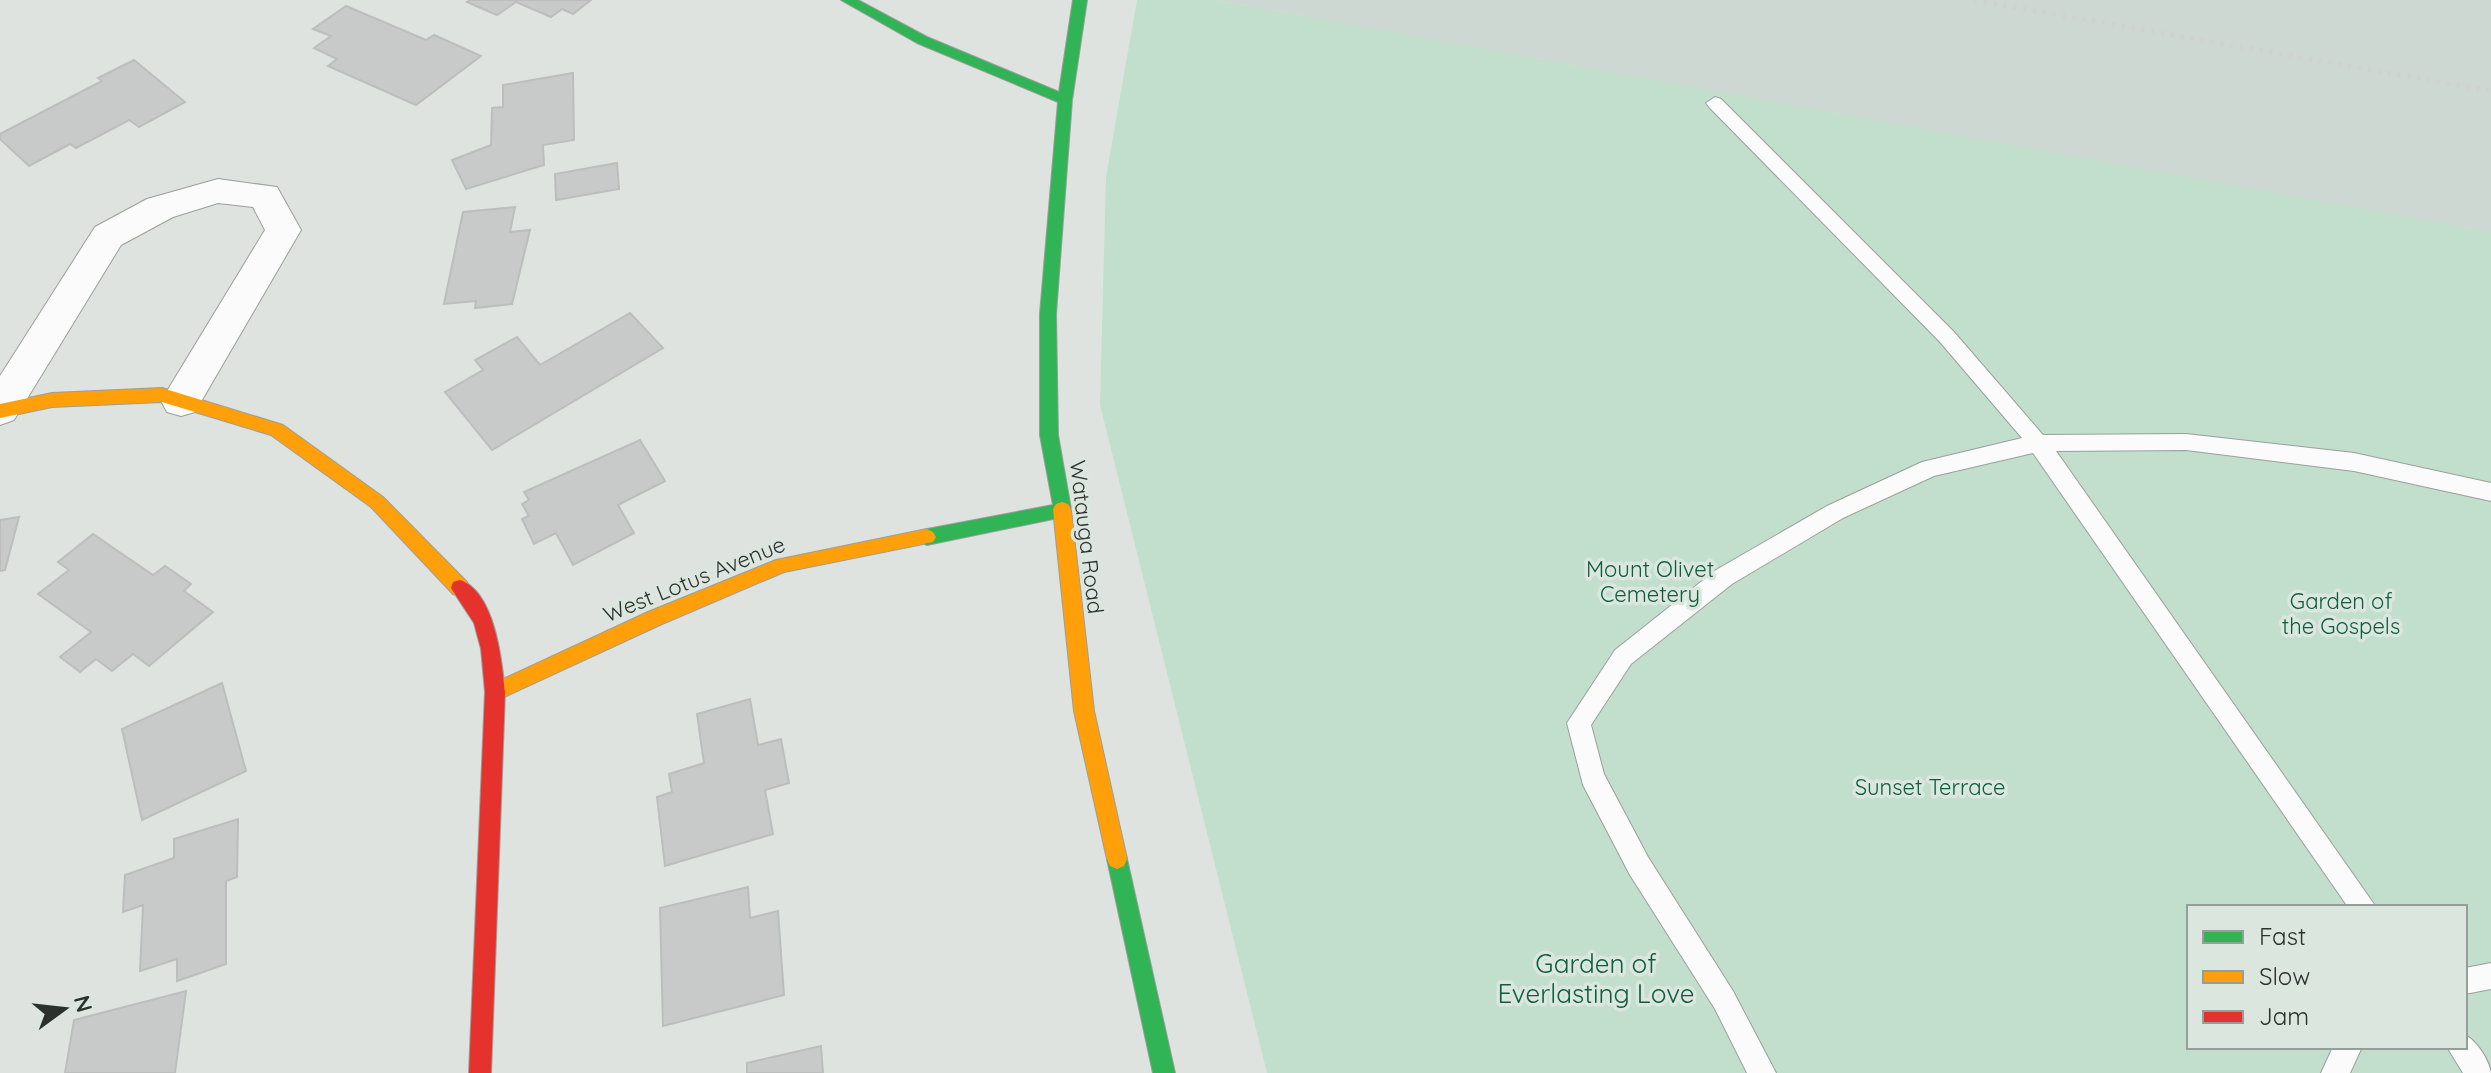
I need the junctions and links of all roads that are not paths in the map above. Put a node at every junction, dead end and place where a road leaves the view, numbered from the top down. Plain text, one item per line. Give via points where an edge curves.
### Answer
1 (848, 0) edge
2 (1080, 0) edge
3 (1065, 100) junction
4 (1715, 103) dead end
5 (181, 401) junction
6 (0, 410) edge
7 (2038, 443) junction
8 (2491, 492) edge
9 (1062, 511) junction
10 (495, 692) junction
11 (2362, 905) edge
12 (2491, 976) edge
13 (2467, 981) edge
14 (2347, 1049) edge
15 (2462, 1049) edge
16 (480, 1073) edge
17 (1164, 1073) edge
18 (1762, 1073) edge
19 (2335, 1073) edge
20 (2479, 1073) edge

1 - 3 street via 922,40
2 - 3 street, Watauga Road
3 - 9 street, Watauga Road via 1048,314 1049,435
4 - 7 lane via 1947,337
5 - 6 street via 162,395 52,400
5 - 6 street via 283,230 265,196 218,191 160,208 108,236
5 - 10 street via 277,430 377,502 476,604 492,645
7 - 8 lane via 2186,442 2354,462
7 - 11 lane
7 - 18 lane via 1930,468 1835,512 1724,577 1623,657 1579,723 1598,790
9 - 10 street, West Lotus Avenue via 782,565
9 - 17 street, Watauga Road via 1084,711
10 - 16 street
12 - 13 lane
14 - 19 lane
15 - 20 lane

